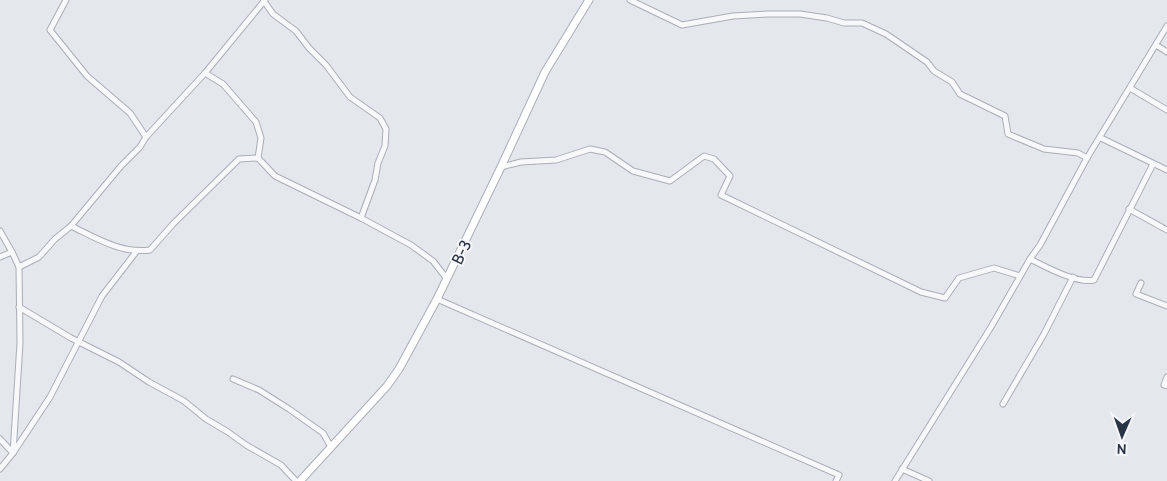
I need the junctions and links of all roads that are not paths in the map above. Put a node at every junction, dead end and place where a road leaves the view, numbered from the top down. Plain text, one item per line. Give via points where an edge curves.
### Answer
1 (66, 0) edge
2 (589, 0) edge
3 (630, 0) edge
4 (265, 1) edge
5 (1167, 26) edge
6 (1156, 45) junction
7 (1167, 52) edge
8 (205, 72) junction
9 (1130, 88) junction
10 (1167, 110) edge
11 (146, 137) junction
12 (1101, 138) junction
13 (258, 158) junction
14 (1087, 158) junction
15 (1153, 164) junction
16 (502, 168) junction
17 (1167, 170) edge
18 (1129, 209) junction
19 (361, 218) junction
20 (71, 226) junction
21 (1167, 230) edge
22 (0, 231) edge
23 (12, 252) junction
24 (136, 252) junction
25 (0, 257) edge
26 (1030, 259) junction
27 (19, 267) junction
28 (1020, 276) junction
29 (1073, 277) junction
30 (447, 279) junction
31 (1141, 283) dead end
32 (437, 300) junction
33 (19, 306) junction
34 (1167, 306) edge
35 (78, 341) junction
36 (1167, 377) edge
37 (233, 379) dead end
38 (1167, 386) edge
39 (1003, 404) dead end
40 (0, 439) edge
41 (332, 447) junction
42 (13, 453) junction
43 (0, 469) edge
44 (902, 469) junction
45 (296, 481) edge
46 (300, 481) edge
47 (836, 481) edge
48 (895, 481) edge
49 (930, 481) edge

1 - 11 street via 50,30 87,76 130,113
2 - 16 main road, B-3 via 546,72
3 - 14 street via 682,25 768,14 800,14 844,23 862,23 886,34 928,62 934,71 952,82 960,94 1005,116 1008,134 1044,149 1078,153
4 - 8 street
4 - 19 street via 273,14 296,31 350,97 380,118 386,129 385,146
5 - 6 street
6 - 7 street
6 - 9 street
8 - 11 street
8 - 13 street via 223,84 256,122 261,138
9 - 10 street
9 - 12 street
11 - 20 street
12 - 14 street
12 - 15 street
13 - 19 street via 275,176
13 - 24 street via 239,159 150,250
14 - 26 street
15 - 17 street
15 - 18 street
16 - 28 street via 521,162 556,160 590,149 606,152 632,171 670,181 704,156 714,158 730,176 720,195 921,292 945,298 959,278 994,268
16 - 30 main road, B-3
18 - 21 street
18 - 29 street via 1094,280
19 - 30 street via 426,255
20 - 24 street via 108,244
20 - 27 street via 39,257
22 - 23 street
23 - 25 street
23 - 27 street
24 - 35 street via 102,296
26 - 28 street
26 - 29 street
27 - 33 street
28 - 44 street
29 - 39 street
30 - 32 main road, B-3
31 - 34 street via 1136,294
32 - 41 main road, B-3 via 387,386
32 - 47 street via 839,475
33 - 35 street
33 - 42 street via 20,343
35 - 42 street via 50,397
35 - 45 street via 184,401 206,419 281,465
36 - 38 street via 1164,385
37 - 41 street via 259,390 295,413 323,433
40 - 42 street
41 - 46 main road, B-3
42 - 43 street
44 - 48 street
44 - 49 street

